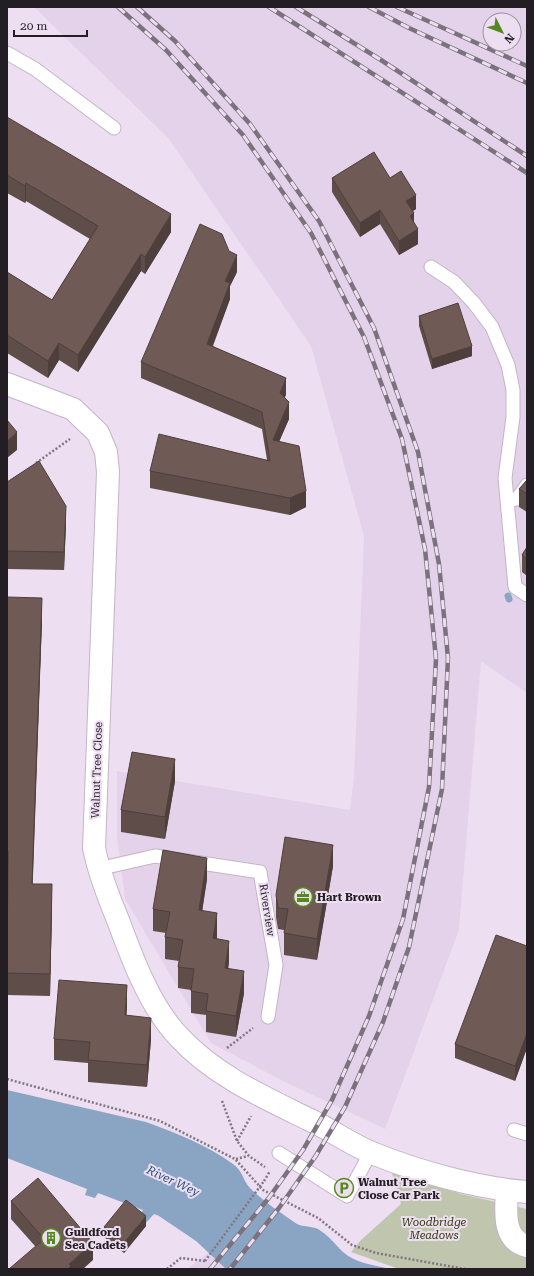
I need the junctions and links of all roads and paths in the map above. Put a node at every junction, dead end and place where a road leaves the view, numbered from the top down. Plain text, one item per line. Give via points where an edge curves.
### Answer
1 (7, 53) edge
2 (114, 128) dead end
3 (431, 267) dead end
4 (7, 384) edge
5 (89, 425) junction
6 (32, 466) edge
7 (527, 485) edge
8 (508, 501) junction
9 (527, 595) edge
10 (98, 869) junction
11 (268, 1017) joint
12 (208, 1063) junction
13 (7, 1078) edge
14 (514, 1130) dead end
15 (527, 1134) edge
16 (237, 1141) dead end
17 (371, 1152) junction
18 (279, 1153) dead end
19 (249, 1156) junction
20 (235, 1159) junction
21 (258, 1162) dead end
22 (271, 1172) dead end
23 (517, 1191) edge
24 (527, 1246) edge
25 (167, 1269) edge
26 (465, 1269) edge

1 - 2 lane via 35,69
3 - 8 lane via 454,282 474,303 492,327 508,365 513,390 513,417 505,478
4 - 5 street, Walnut Tree Close via 74,409
5 - 6 path
5 - 10 street, Walnut Tree Close via 98,433 106,452 108,472 94,848
7 - 8 lane via 517,499
8 - 9 lane via 515,587
10 - 11 lane, Riverview via 155,856 260,872 276,965
10 - 12 street, Walnut Tree Close via 133,958 154,1002 178,1037
11 - 12 path
12 - 17 street, Walnut Tree Close via 240,1084
13 - 20 path via 160,1122
14 - 15 lane
16 - 19 path
17 - 18 lane via 347,1196
17 - 23 street via 420,1171
19 - 20 path
19 - 21 path
20 - 26 path via 263,1190 318,1218 352,1244 376,1253
22 - 25 path, bridge via 205,1261 181,1258
23 - 24 street via 506,1223 517,1240

